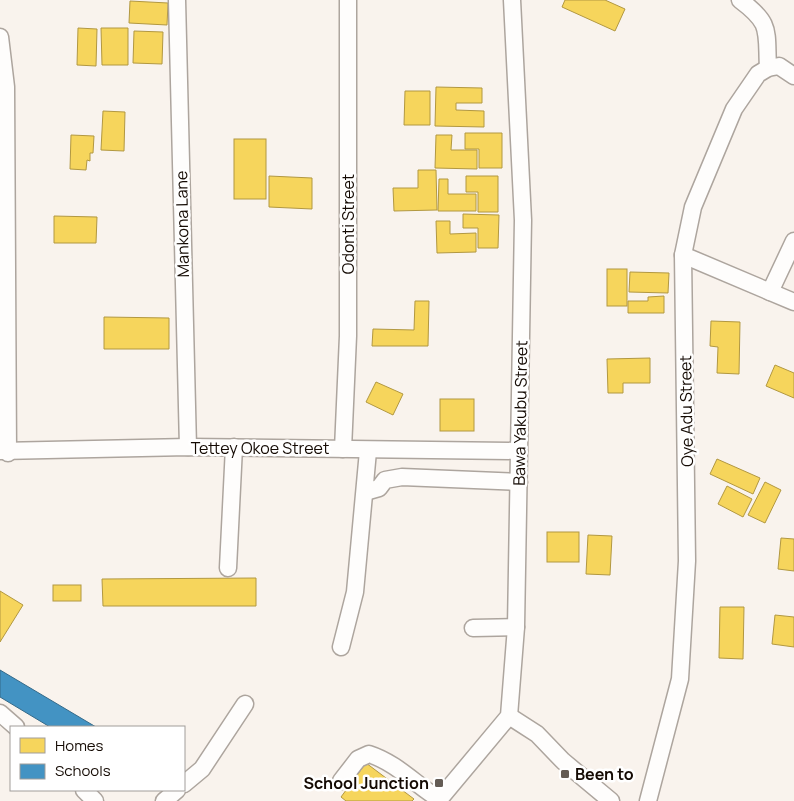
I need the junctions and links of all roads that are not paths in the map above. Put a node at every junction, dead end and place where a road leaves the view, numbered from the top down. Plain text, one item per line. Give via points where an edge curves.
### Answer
1 (176, 0) edge
2 (348, 0) edge
3 (512, 0) edge
4 (740, 0) edge
5 (0, 36) edge
6 (768, 68) junction
7 (794, 76) edge
8 (794, 241) edge
9 (683, 255) junction
10 (770, 292) junction
11 (794, 302) edge
12 (188, 448) junction
13 (234, 448) junction
14 (343, 449) junction
15 (368, 451) junction
16 (519, 451) junction
17 (4, 452) edge
18 (519, 482) junction
19 (365, 492) junction
20 (228, 568) dead end
21 (516, 627) junction
22 (473, 628) dead end
23 (342, 647) dead end
24 (245, 704) dead end
25 (0, 713) edge
26 (509, 716) junction
27 (15, 726) edge
28 (341, 781) dead end
29 (185, 783) edge
30 (85, 791) edge
31 (176, 791) edge
32 (439, 800) edge
33 (95, 801) edge
34 (164, 801) edge
35 (611, 801) edge
36 (648, 801) edge

1 - 12 street, Mankona Lane
2 - 14 street, Odonti Street via 348,336
3 - 16 street, Bawa Yakubu Street via 523,220
4 - 6 street via 765,22
5 - 17 street via 6,87
6 - 7 street via 779,66
6 - 9 street, Oye Adu Street via 758,74 734,109 693,208
8 - 10 street
9 - 10 street
9 - 36 street, Oye Adu Street via 687,561 680,669
10 - 11 street
12 - 13 street, Tettey Okoe Street
12 - 17 street, Tettey Okoe Street
13 - 14 street, Tettey Okoe Street
13 - 20 street
14 - 15 street, Tettey Okoe Street
15 - 16 street, Tettey Okoe Street
15 - 19 street
16 - 18 street, Bawa Yakubu Street
18 - 19 street via 402,476 385,480 379,488
18 - 21 street, Bawa Yakubu Street
19 - 23 street via 355,592
21 - 22 street
21 - 26 street, Bawa Yakubu Street
24 - 29 street via 202,769
25 - 27 street
26 - 32 street
26 - 35 street via 537,734 563,761
28 - 32 street via 358,759 370,754 402,771
30 - 33 street
31 - 34 street

